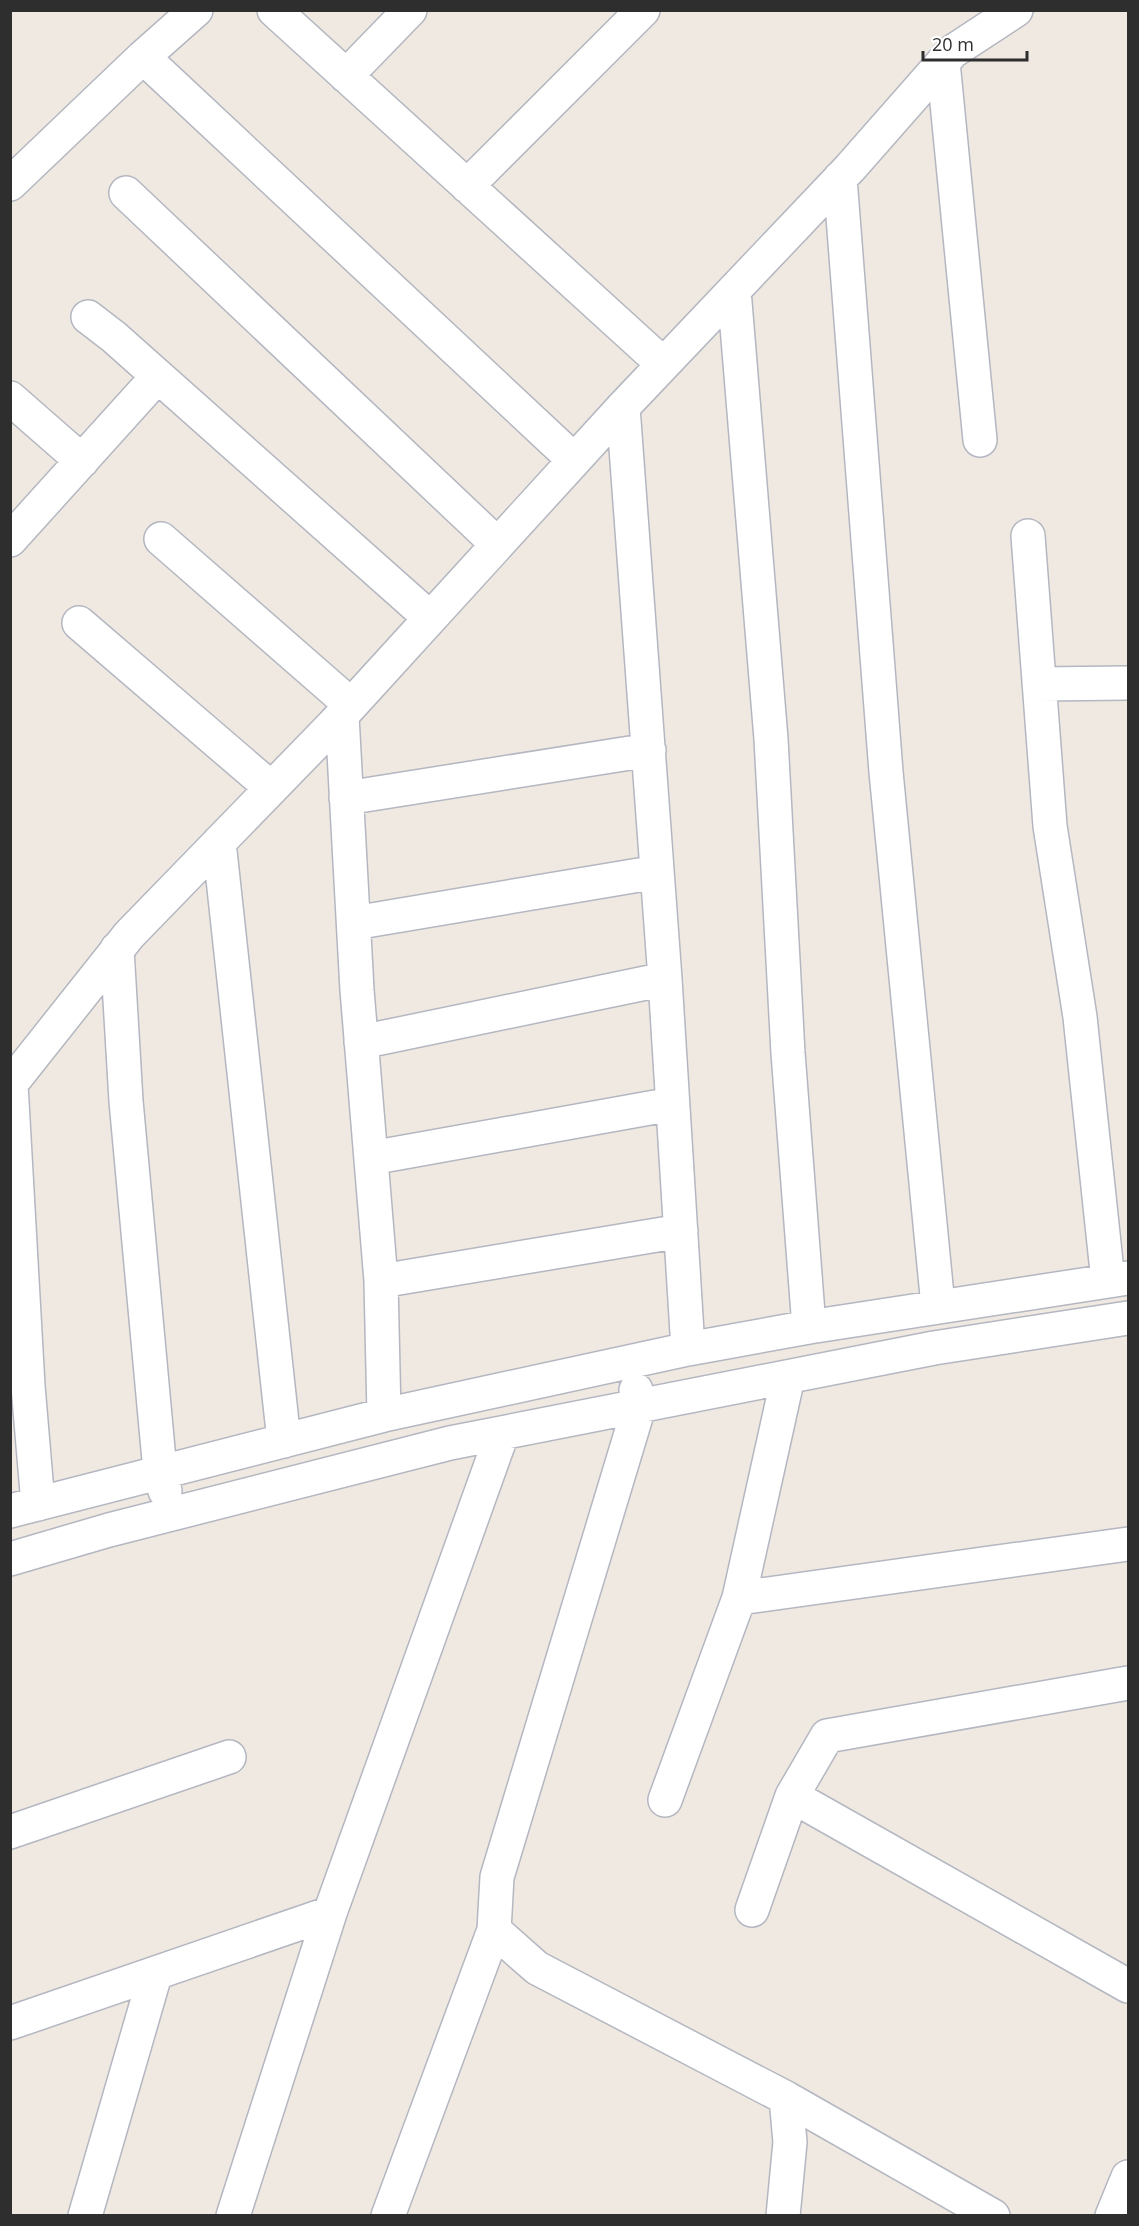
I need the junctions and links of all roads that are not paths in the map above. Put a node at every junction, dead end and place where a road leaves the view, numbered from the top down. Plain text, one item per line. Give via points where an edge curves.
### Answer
1 (196, 10) edge
2 (274, 10) edge
3 (410, 10) edge
4 (642, 10) edge
5 (1016, 10) edge
6 (143, 57) junction
7 (943, 62) junction
8 (346, 76) junction
9 (840, 178) junction
10 (10, 184) edge
11 (467, 186) junction
12 (126, 193) dead end
13 (734, 290) junction
14 (88, 317) dead end
15 (663, 364) junction
16 (158, 376) junction
17 (10, 398) edge
18 (623, 407) junction
19 (980, 440) dead end
20 (574, 460) junction
21 (82, 461) junction
22 (1029, 536) dead end
23 (161, 539) dead end
24 (10, 540) edge
25 (497, 544) junction
26 (430, 618) junction
27 (79, 623) dead end
28 (1128, 683) edge
29 (1039, 684) junction
30 (346, 710) junction
31 (649, 750) junction
32 (272, 788) junction
33 (346, 798) junction
34 (219, 842) junction
35 (657, 872) junction
36 (354, 922) junction
37 (117, 950) junction
38 (665, 979) junction
39 (361, 1042) junction
40 (11, 1085) edge
41 (672, 1104) junction
42 (371, 1158) junction
43 (681, 1231) junction
44 (1118, 1280) edge
45 (381, 1281) junction
46 (938, 1306) junction
47 (1128, 1318) edge
48 (809, 1327) junction
49 (688, 1349) junction
50 (631, 1361) junction
51 (788, 1377) junction
52 (639, 1407) junction
53 (384, 1415) junction
54 (502, 1434) junction
55 (284, 1440) junction
56 (160, 1472) junction
57 (24, 1508) edge
58 (171, 1517) junction
59 (1128, 1544) edge
60 (10, 1559) edge
61 (739, 1598) junction
62 (1128, 1683) edge
63 (229, 1757) dead end
64 (792, 1796) junction
65 (665, 1800) dead end
66 (10, 1832) edge
67 (752, 1910) dead end
68 (330, 1913) junction
69 (494, 1930) junction
70 (155, 1975) junction
71 (1128, 1986) edge
72 (10, 2023) edge
73 (786, 2098) junction
74 (1128, 2177) edge
75 (939, 2202) edge
76 (85, 2216) edge
77 (233, 2216) edge
78 (388, 2216) edge
79 (783, 2216) edge
80 (993, 2216) edge
81 (1112, 2216) edge

1 - 6 street
2 - 8 street
3 - 8 street
4 - 11 street
5 - 7 street
6 - 10 street
6 - 20 street
7 - 9 street
7 - 19 street
8 - 11 street
9 - 13 street
9 - 46 street via 886,772
11 - 15 street
12 - 25 street
13 - 15 street
13 - 48 street via 771,739 788,1053
14 - 16 street
15 - 18 street
16 - 21 street
16 - 26 street
17 - 21 street
18 - 20 street
18 - 31 street
20 - 25 street
21 - 24 street
22 - 29 street
23 - 30 street
25 - 26 street
26 - 30 street
27 - 32 street
28 - 29 street
29 - 44 street via 1050,826
30 - 32 street
30 - 33 street
31 - 33 street
31 - 35 street
32 - 34 street
33 - 36 street
34 - 37 street
34 - 55 street
35 - 36 street
35 - 38 street
36 - 39 street
37 - 40 street
37 - 56 street via 126,1101
38 - 39 street
38 - 41 street
39 - 42 street
40 - 57 street via 28,1386
41 - 42 street
41 - 43 street
42 - 45 street
43 - 45 street
43 - 49 street
44 - 46 street
45 - 53 street
46 - 48 street
47 - 51 street via 934,1348
48 - 49 street
49 - 50 street
50 - 52 street
50 - 53 street
51 - 52 street
51 - 61 street
52 - 54 street
52 - 69 street via 497,1877
53 - 55 street
54 - 58 street via 450,1443
54 - 68 street
55 - 56 street
56 - 57 street
56 - 58 street
58 - 60 street via 109,1530
59 - 61 street
61 - 65 street
62 - 64 street via 827,1736
63 - 66 street
64 - 67 street
64 - 71 street
68 - 70 street
68 - 77 street
69 - 73 street via 537,1968
69 - 78 street
70 - 72 street
70 - 76 street
73 - 75 street
73 - 79 street via 790,2142
74 - 81 street
75 - 80 street

